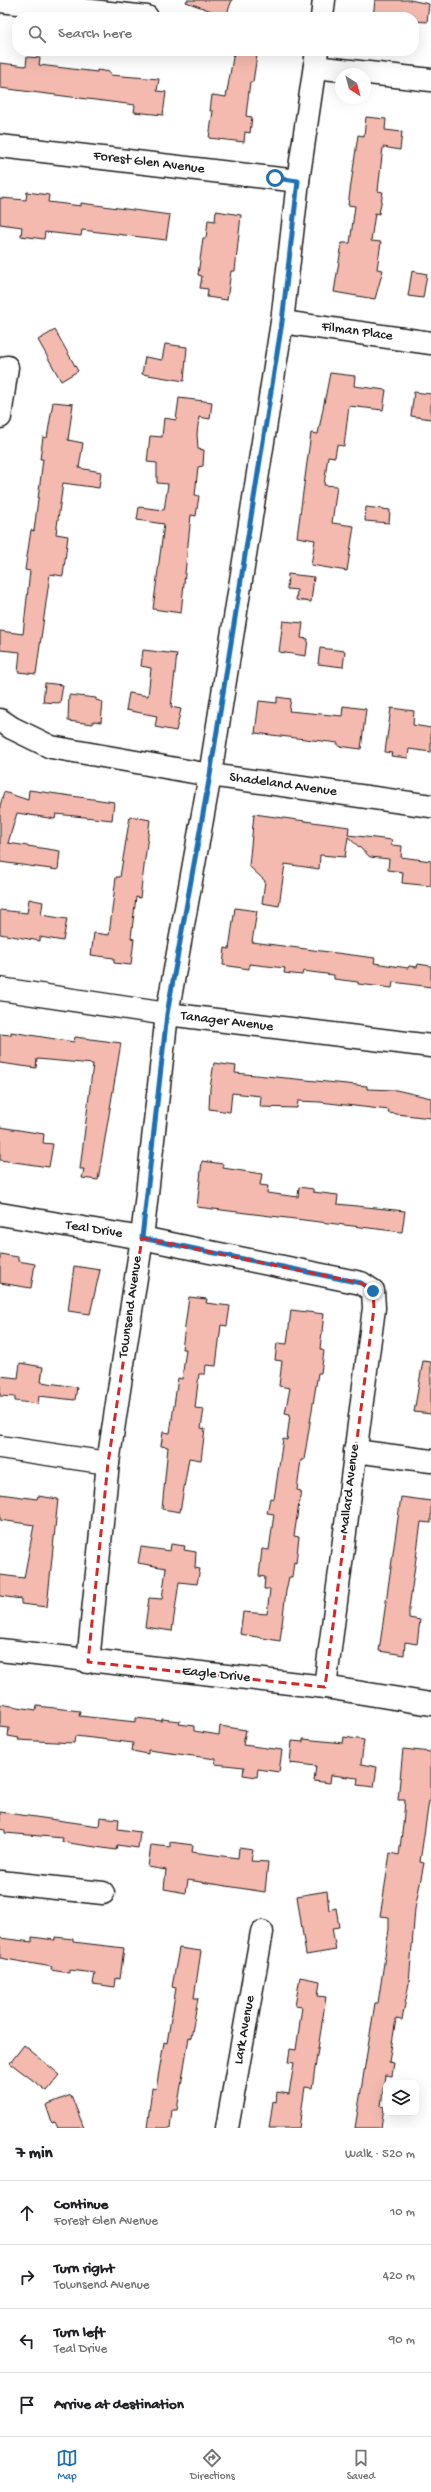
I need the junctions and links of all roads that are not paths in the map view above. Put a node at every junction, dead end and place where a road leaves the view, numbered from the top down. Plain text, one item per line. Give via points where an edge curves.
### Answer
1 (324, 0) edge
2 (0, 1) edge
3 (101, 12) edge
4 (323, 12) edge
5 (316, 59) edge
6 (431, 80) edge
7 (0, 146) edge
8 (298, 181) junction
9 (282, 322) junction
10 (431, 343) edge
11 (7, 367) dead end
12 (0, 417) edge
13 (0, 720) edge
14 (210, 775) junction
15 (431, 806) edge
16 (0, 989) edge
17 (167, 1014) junction
18 (431, 1046) edge
19 (0, 1214) edge
20 (142, 1238) junction
21 (373, 1291) joint
22 (0, 1446) edge
23 (355, 1451) junction
24 (431, 1462) edge
25 (108, 1463) junction
26 (0, 1650) edge
27 (88, 1662) junction
28 (324, 1687) junction
29 (431, 1704) edge
30 (0, 1882) edge
31 (103, 1893) dead end
32 (262, 1932) dead end
33 (227, 2128) edge

1 - 4 street
2 - 3 street
5 - 6 street
5 - 8 street, Townsend Avenue
7 - 8 street, Forest Glen Avenue
8 - 9 street, Townsend Avenue
9 - 10 street, Filman Place
9 - 14 street, Townsend Avenue
11 - 12 street
13 - 14 street, Shadeland Avenue via 51,747
14 - 15 street, Shadeland Avenue
14 - 17 street, Townsend Avenue
16 - 17 street, Tanager Avenue
17 - 18 street, Tanager Avenue
17 - 20 street, Townsend Avenue
19 - 20 street, Teal Drive
20 - 21 street, Teal Drive via 361,1283
20 - 25 street, Townsend Avenue
21 - 23 street, Mallard Avenue via 374,1308
22 - 25 street
23 - 24 street
23 - 28 street, Mallard Avenue
25 - 27 street, Townsend Avenue
26 - 27 street, Eagle Drive
27 - 28 street, Eagle Drive
28 - 29 street, Eagle Drive
30 - 31 street
32 - 33 street, Lark Avenue

